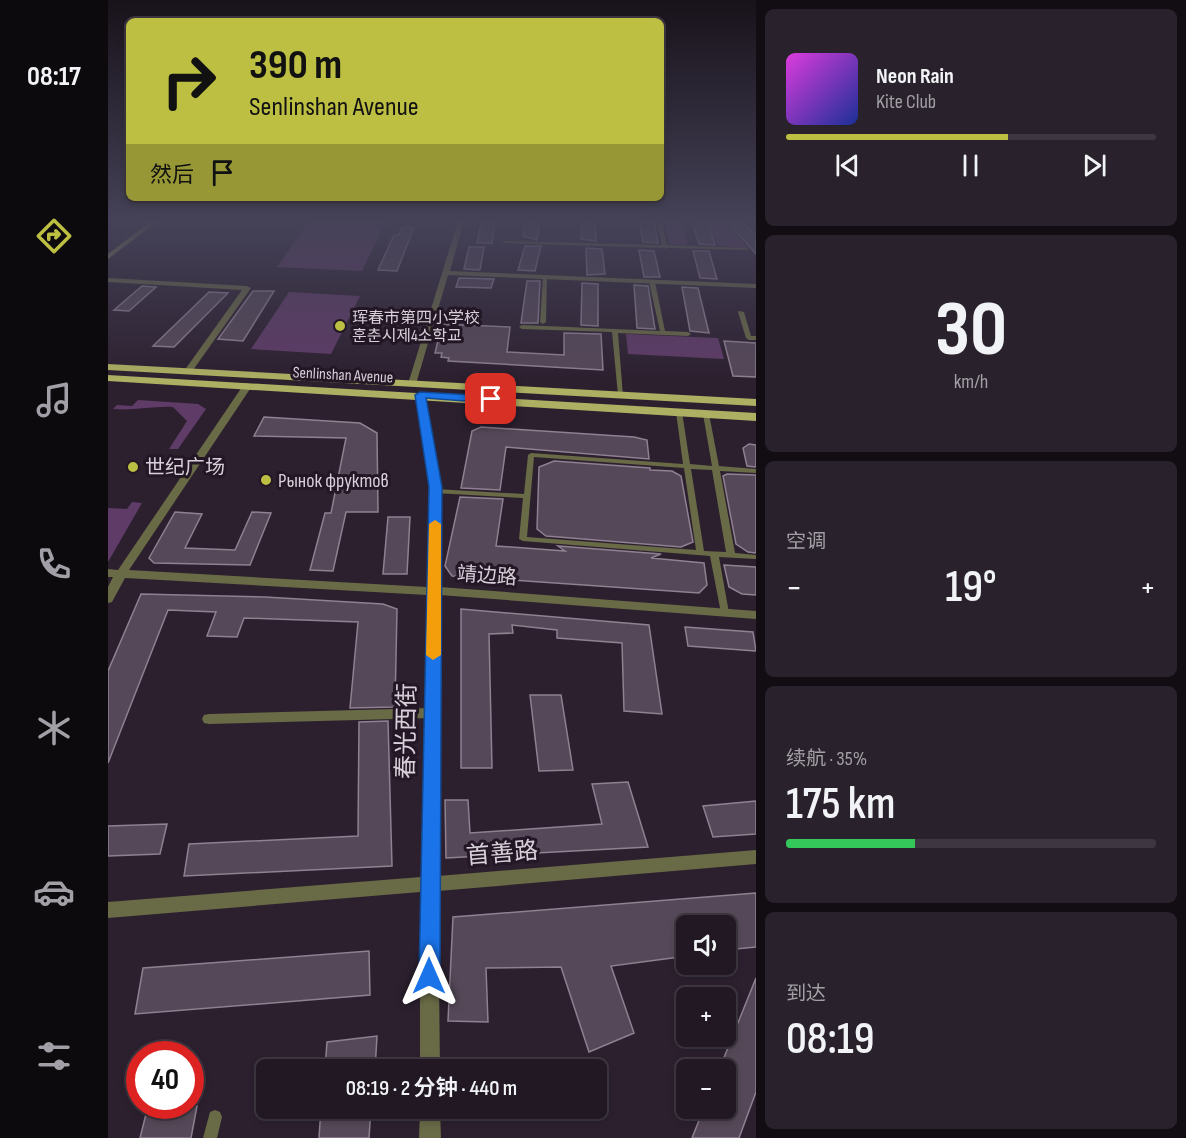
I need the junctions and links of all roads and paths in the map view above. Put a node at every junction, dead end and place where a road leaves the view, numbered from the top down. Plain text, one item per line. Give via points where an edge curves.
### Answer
1 (444, 274) edge
2 (472, 274) edge
3 (545, 277) junction
4 (108, 280) edge
5 (652, 282) junction
6 (756, 286) edge
7 (741, 312) dead end
8 (543, 322) dead end
9 (522, 327) dead end
10 (615, 331) junction
11 (663, 333) junction
12 (688, 334) dead end
13 (756, 338) edge
14 (108, 367) edge
15 (188, 371) junction
16 (108, 378) edge
17 (247, 386) junction
18 (416, 389) junction
19 (621, 395) junction
20 (756, 403) edge
21 (679, 412) junction
22 (706, 414) junction
23 (756, 417) edge
24 (687, 466) junction
25 (716, 468) junction
26 (756, 471) edge
27 (435, 491) junction
28 (527, 496) junction
29 (700, 553) junction
30 (714, 554) junction
31 (731, 555) junction
32 (756, 557) edge
33 (114, 573) edge
34 (434, 591) junction
35 (108, 599) edge
36 (724, 613) junction
37 (756, 615) edge
38 (432, 712) junction
39 (209, 719) dead end
40 (756, 857) edge
41 (429, 883) junction
42 (108, 910) edge
43 (430, 1059) edge
44 (215, 1117) dead end
45 (430, 1119) edge
46 (210, 1138) edge
47 (430, 1138) edge

1 - 18 street
2 - 3 street
3 - 5 street
3 - 8 lane
4 - 15 street via 247,288
5 - 6 street
5 - 11 lane
7 - 13 lane via 749,338
9 - 10 lane
10 - 11 lane
10 - 19 lane
11 - 12 lane
14 - 15 main road, Senlinshan Avenue
15 - 18 main road, Senlinshan Avenue
16 - 17 main road, Senlinshan Avenue
17 - 18 main road, Senlinshan Avenue
17 - 33 street
18 - 19 main road, Senlinshan Avenue
18 - 21 main road, Senlinshan Avenue
18 - 27 street, 春光西街
19 - 20 main road, Senlinshan Avenue
21 - 22 main road, Senlinshan Avenue
21 - 24 lane
22 - 23 main road, Senlinshan Avenue
22 - 25 lane
24 - 25 lane
24 - 28 lane via 531,455
24 - 29 lane
25 - 26 lane
25 - 31 lane
27 - 28 lane
27 - 34 street, 春光西街
28 - 29 lane via 523,539
29 - 30 lane
30 - 31 lane
30 - 36 lane
31 - 32 lane
33 - 34 street, 靖边路
33 - 35 street
34 - 36 street, 靖边路
34 - 38 street, 春光西街
36 - 37 street, 靖边路
38 - 39 street
38 - 41 street, 春光西街
40 - 41 street, 首善路
41 - 42 street, 首善路
41 - 43 street, 春光西街
44 - 46 lane
45 - 47 street

